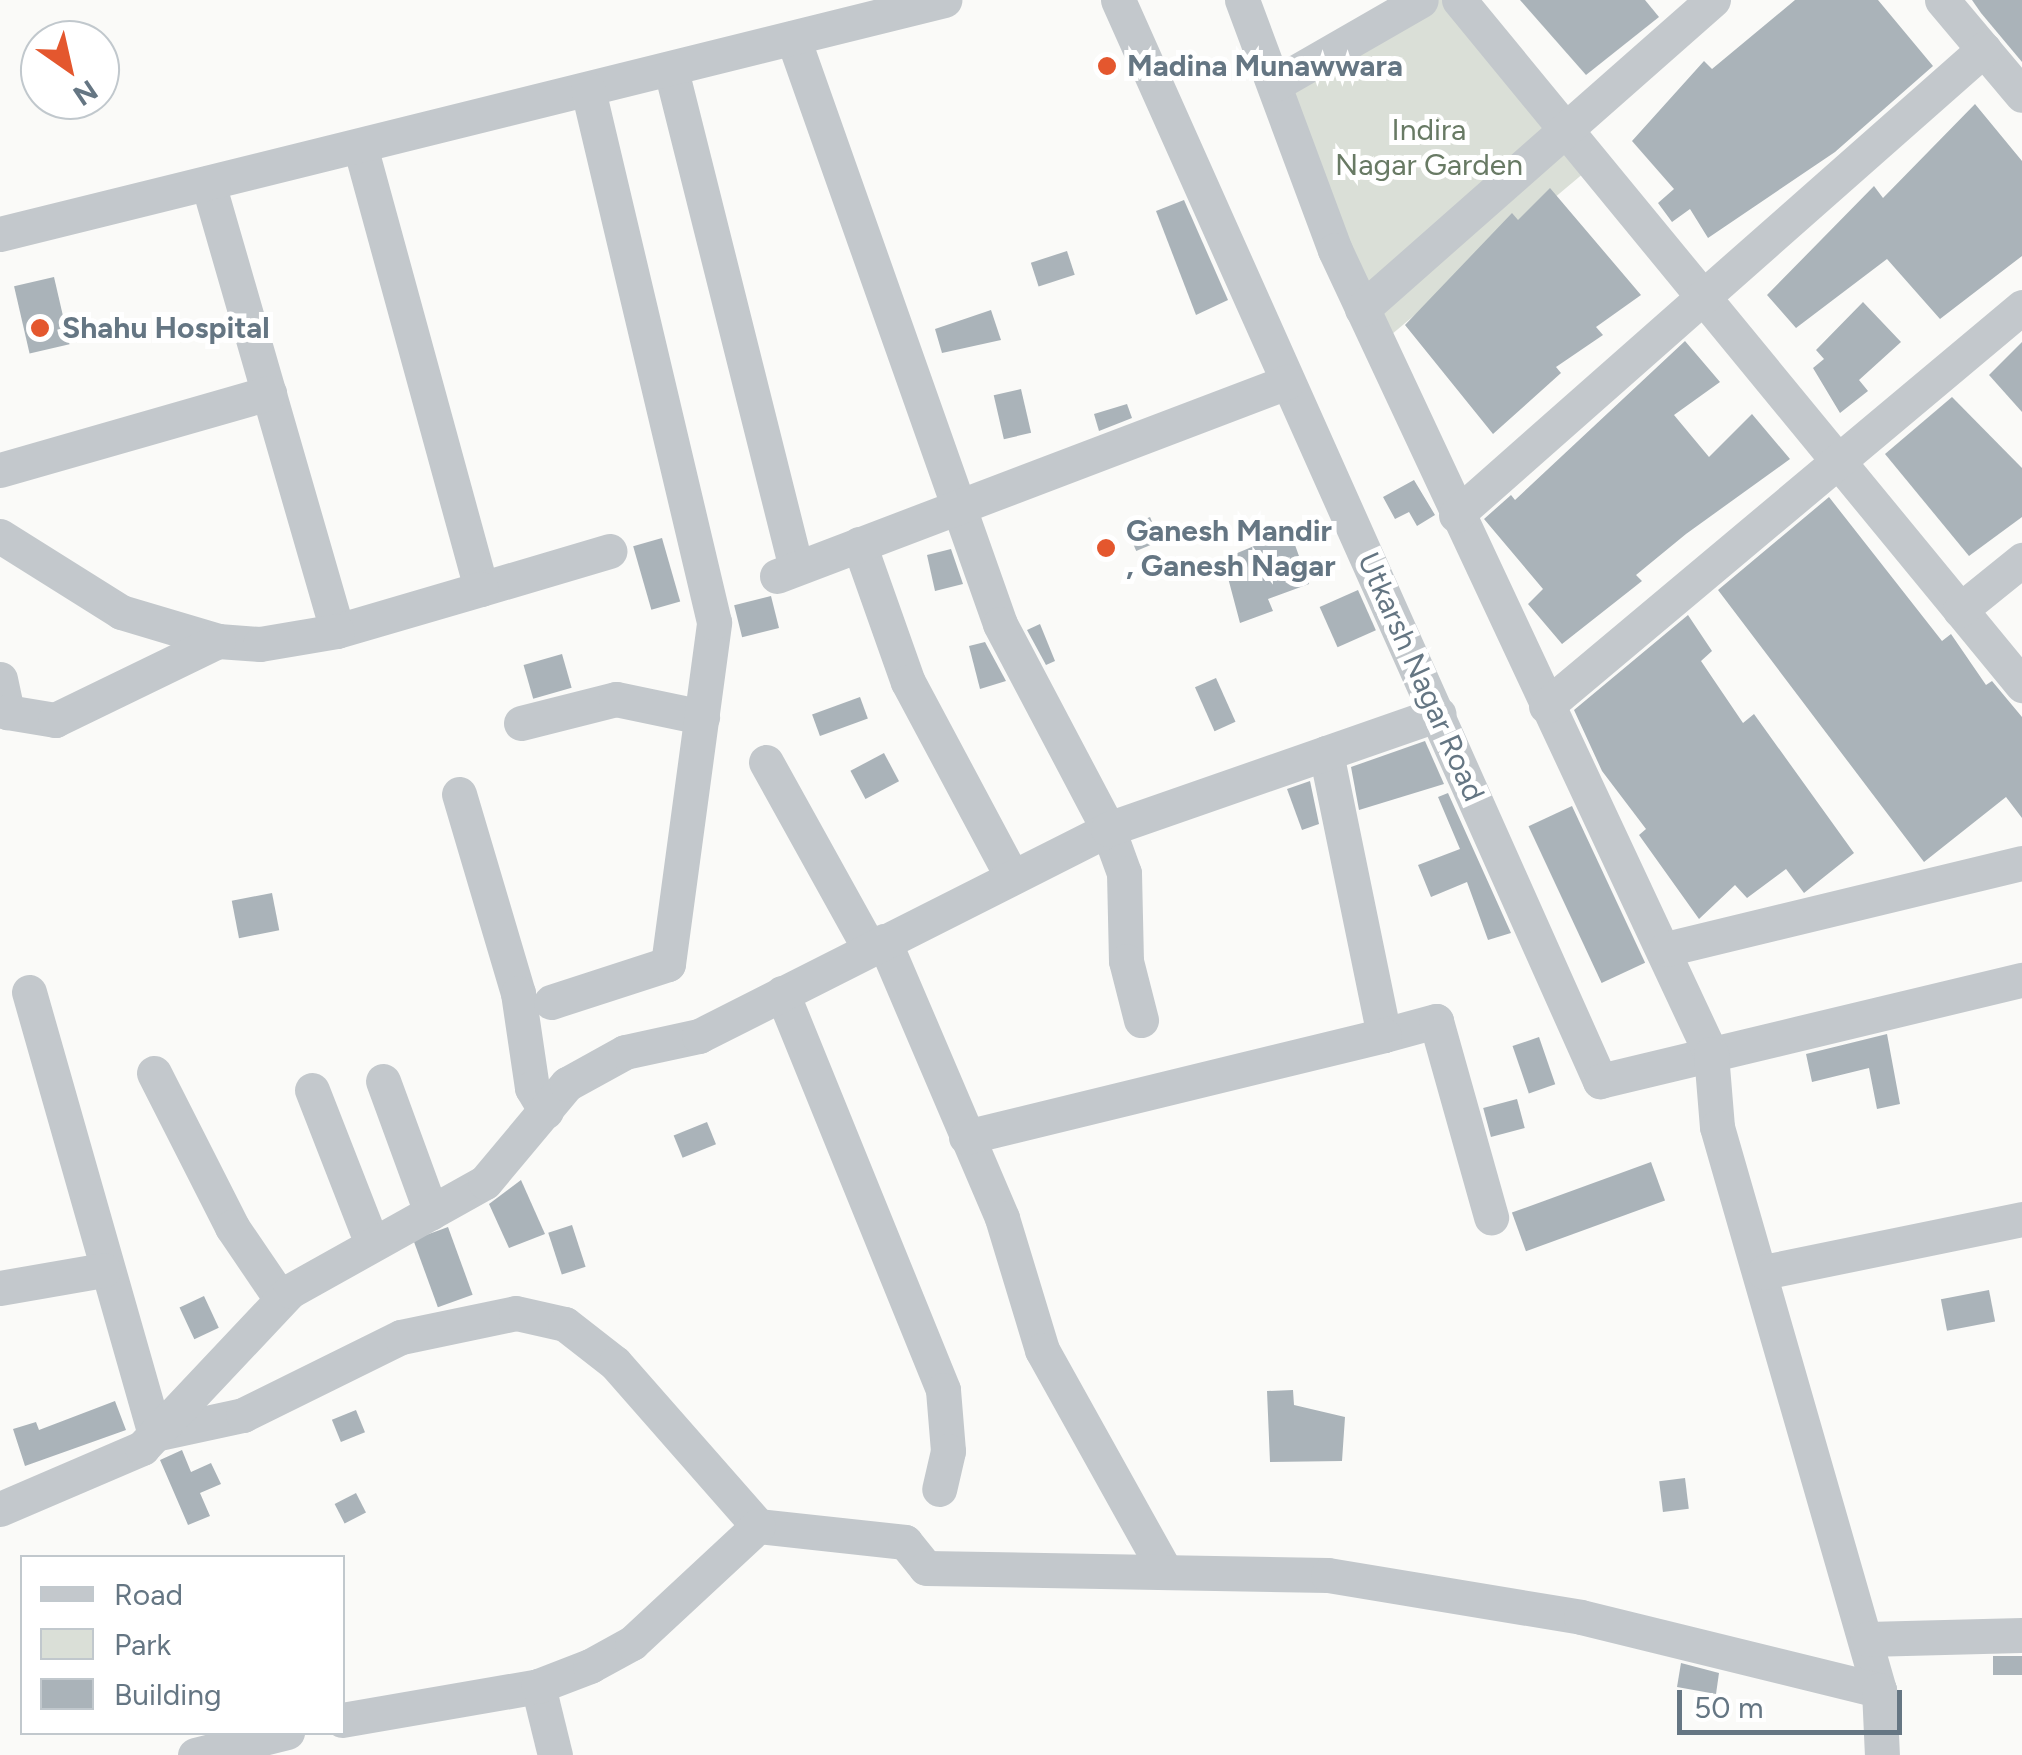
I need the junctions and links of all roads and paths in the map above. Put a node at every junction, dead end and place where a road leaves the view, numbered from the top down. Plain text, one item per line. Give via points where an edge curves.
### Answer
1 (944, 0) edge
2 (1118, 0) edge
3 (1242, 0) edge
4 (1421, 0) edge
5 (1459, 0) edge
6 (1713, 0) edge
7 (1942, 0) edge
8 (793, 38) junction
9 (1984, 49) junction
10 (671, 70) junction
11 (1274, 84) junction
12 (588, 90) junction
13 (2022, 95) edge
14 (1567, 125) junction
15 (360, 146) junction
16 (208, 183) junction
17 (0, 234) edge
18 (1705, 296) junction
19 (2022, 307) edge
20 (1362, 309) junction
21 (1287, 382) junction
22 (269, 392) junction
23 (1839, 460) junction
24 (0, 470) edge
25 (957, 508) junction
26 (1456, 516) junction
27 (0, 536) edge
28 (859, 544) junction
29 (609, 551) dead end
30 (2022, 560) edge
31 (481, 589) junction
32 (1960, 610) junction
33 (337, 631) junction
34 (218, 641) junction
35 (0, 679) edge
36 (2022, 685) edge
37 (1546, 706) junction
38 (1439, 714) junction
39 (702, 718) junction
40 (521, 723) dead end
41 (1326, 753) junction
42 (766, 762) dead end
43 (460, 794) dead end
44 (1108, 829) junction
45 (2022, 864) edge
46 (1012, 877) junction
47 (876, 944) junction
48 (1666, 950) junction
49 (2022, 980) edge
50 (29, 992) dead end
51 (782, 992) junction
52 (551, 1002) dead end
53 (1141, 1020) dead end
54 (1384, 1036) junction
55 (1711, 1054) junction
56 (154, 1074) dead end
57 (383, 1080) dead end
58 (312, 1090) dead end
59 (546, 1111) junction
60 (966, 1137) junction
61 (431, 1212) junction
62 (1491, 1217) dead end
63 (2022, 1219) edge
64 (372, 1244) junction
65 (102, 1270) junction
66 (1764, 1272) junction
67 (0, 1288) edge
68 (281, 1300) junction
69 (155, 1434) junction
70 (938, 1489) dead end
71 (0, 1509) edge
72 (758, 1526) junction
73 (1164, 1569) junction
74 (2022, 1634) edge
75 (1867, 1639) junction
76 (538, 1686) junction
77 (1879, 1690) junction
78 (345, 1719) edge
79 (275, 1735) edge
80 (195, 1755) edge
81 (555, 1755) edge
82 (1882, 1755) edge

1 - 8 street
2 - 21 street, Utkarsh Nagar Road
3 - 11 street
4 - 11 street
5 - 14 street
6 - 14 street
7 - 9 street
8 - 10 street
8 - 25 street
9 - 13 street
9 - 18 street
10 - 12 street
10 - 28 street via 786,572
11 - 20 street
12 - 15 street
12 - 39 street via 714,622
14 - 18 street
14 - 20 street
15 - 16 street
15 - 31 street
16 - 17 street
16 - 22 street
18 - 23 street
18 - 26 street
19 - 23 street
20 - 26 street
21 - 25 street
21 - 38 street, Utkarsh Nagar Road
22 - 24 street
22 - 33 street
23 - 32 street
23 - 37 street
25 - 28 street
25 - 44 street via 1000,624
26 - 37 street
27 - 34 street via 121,612
28 - 46 street via 908,682
29 - 31 street
30 - 32 street
31 - 33 street
32 - 36 street
33 - 34 street via 260,644
34 - 35 street via 55,720 7,712
37 - 48 street
38 - 41 street
38 - 55 street, Utkarsh Nagar Road via 1600,1081
39 - 40 street via 616,699
39 - 52 street via 668,964
41 - 44 street
41 - 54 street
42 - 47 street
43 - 59 street via 518,993 532,1088
44 - 46 street
44 - 53 street via 1124,873 1126,961
45 - 48 street
46 - 47 street
47 - 51 street
47 - 60 street
48 - 55 street
49 - 55 street
50 - 65 street
51 - 59 street via 699,1036 625,1052 567,1084
51 - 70 street via 943,1390 948,1451
54 - 60 street
54 - 62 street via 1436,1022
55 - 66 street via 1718,1126
56 - 68 street via 232,1227
57 - 61 street
58 - 64 street
59 - 61 street via 485,1182
60 - 73 street via 1002,1218 1042,1350
61 - 64 street
63 - 66 street
64 - 68 street
65 - 67 street
65 - 69 street
66 - 75 street
68 - 69 street
69 - 71 street via 142,1448
69 - 72 street via 243,1415 401,1337 516,1313 565,1324 615,1363
72 - 73 street via 906,1542 926,1568
72 - 76 street via 632,1642
73 - 77 street via 1328,1575 1580,1617
74 - 75 street
75 - 77 street
76 - 78 street
76 - 81 street
77 - 82 street
79 - 80 street

